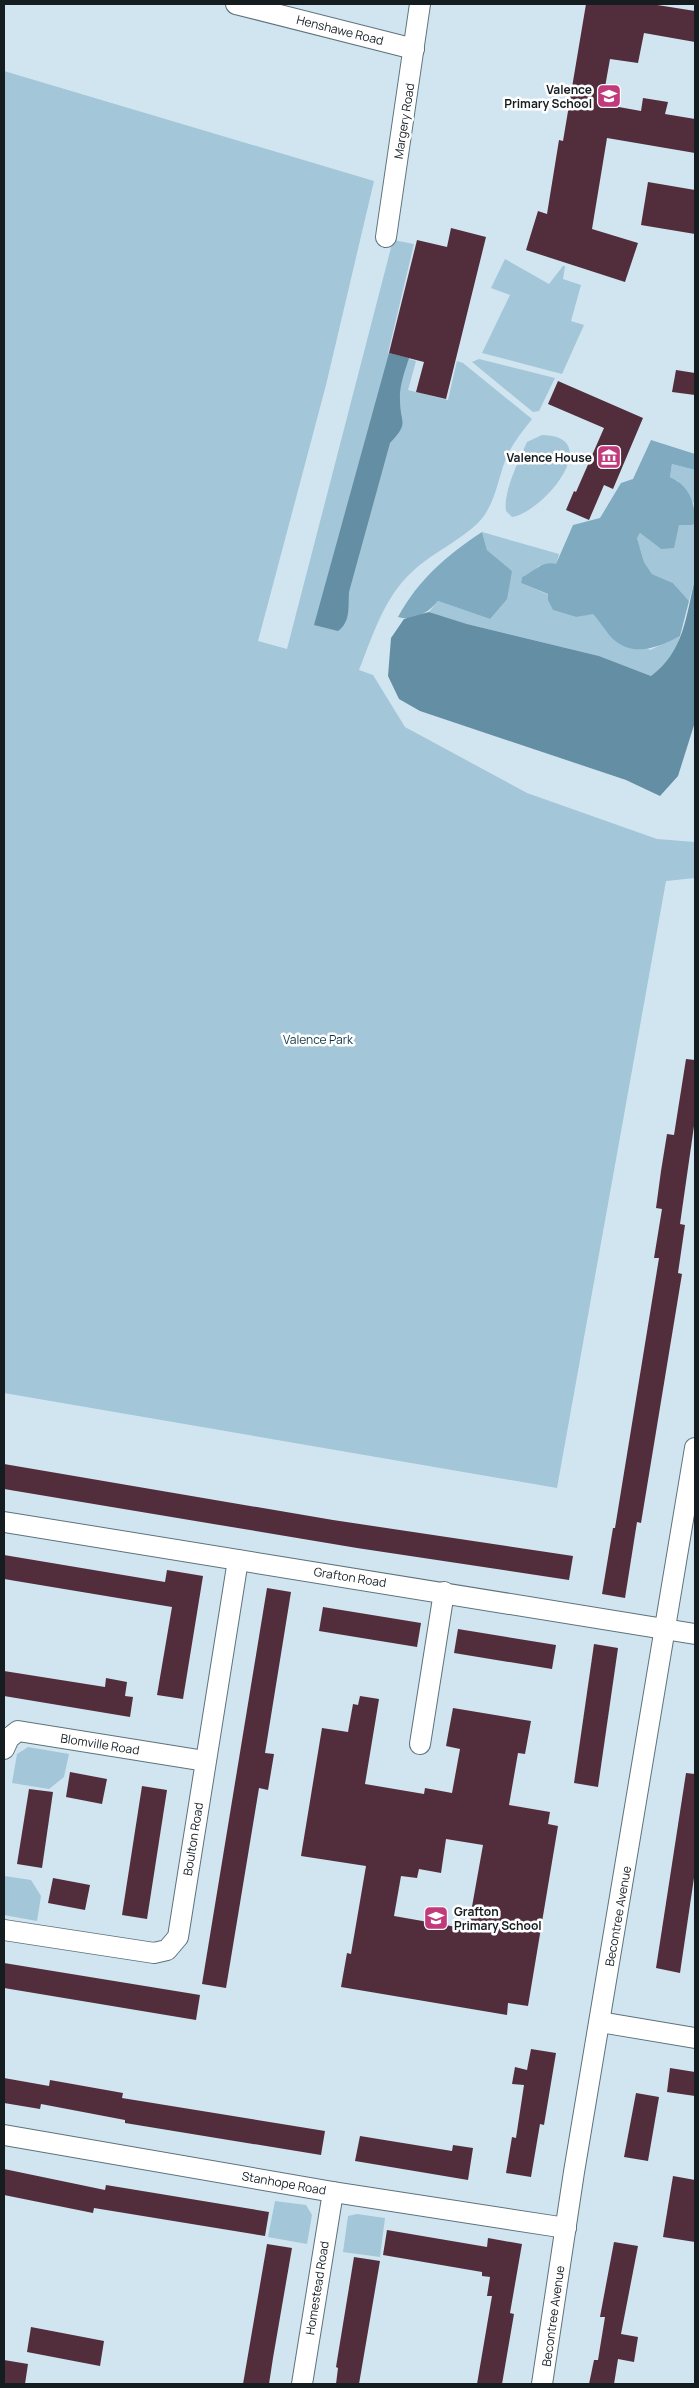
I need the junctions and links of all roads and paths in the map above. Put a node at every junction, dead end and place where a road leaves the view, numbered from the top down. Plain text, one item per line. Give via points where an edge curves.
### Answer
1 (236, 4) edge
2 (420, 4) edge
3 (414, 49) junction
4 (386, 237) dead end
5 (695, 1448) edge
6 (4, 1522) edge
7 (238, 1560) junction
8 (444, 1592) junction
9 (666, 1630) junction
10 (695, 1634) edge
11 (420, 1744) dead end
12 (4, 1749) edge
13 (205, 1761) junction
14 (4, 1930) edge
15 (600, 2022) junction
16 (695, 2038) edge
17 (4, 2135) edge
18 (333, 2192) junction
19 (566, 2228) junction
20 (302, 2384) edge
21 (542, 2384) edge

1 - 3 street, Henshawe Road
2 - 3 street, Margery Road
3 - 4 street, Margery Road
5 - 9 street, Becontree Avenue
6 - 7 street, Grafton Road
7 - 8 street, Grafton Road
7 - 13 street, Boulton Road
8 - 9 street, Grafton Road
8 - 11 street
9 - 10 street, Grafton Road
9 - 15 street, Becontree Avenue
12 - 13 street, Blomville Road via 9,1738 18,1731
13 - 14 street, Boulton Road via 178,1937 167,1950 154,1953
15 - 16 street
15 - 19 street, Becontree Avenue
17 - 18 street, Stanhope Road
18 - 19 street, Stanhope Road
18 - 20 street, Homestead Road
19 - 21 street, Becontree Avenue

